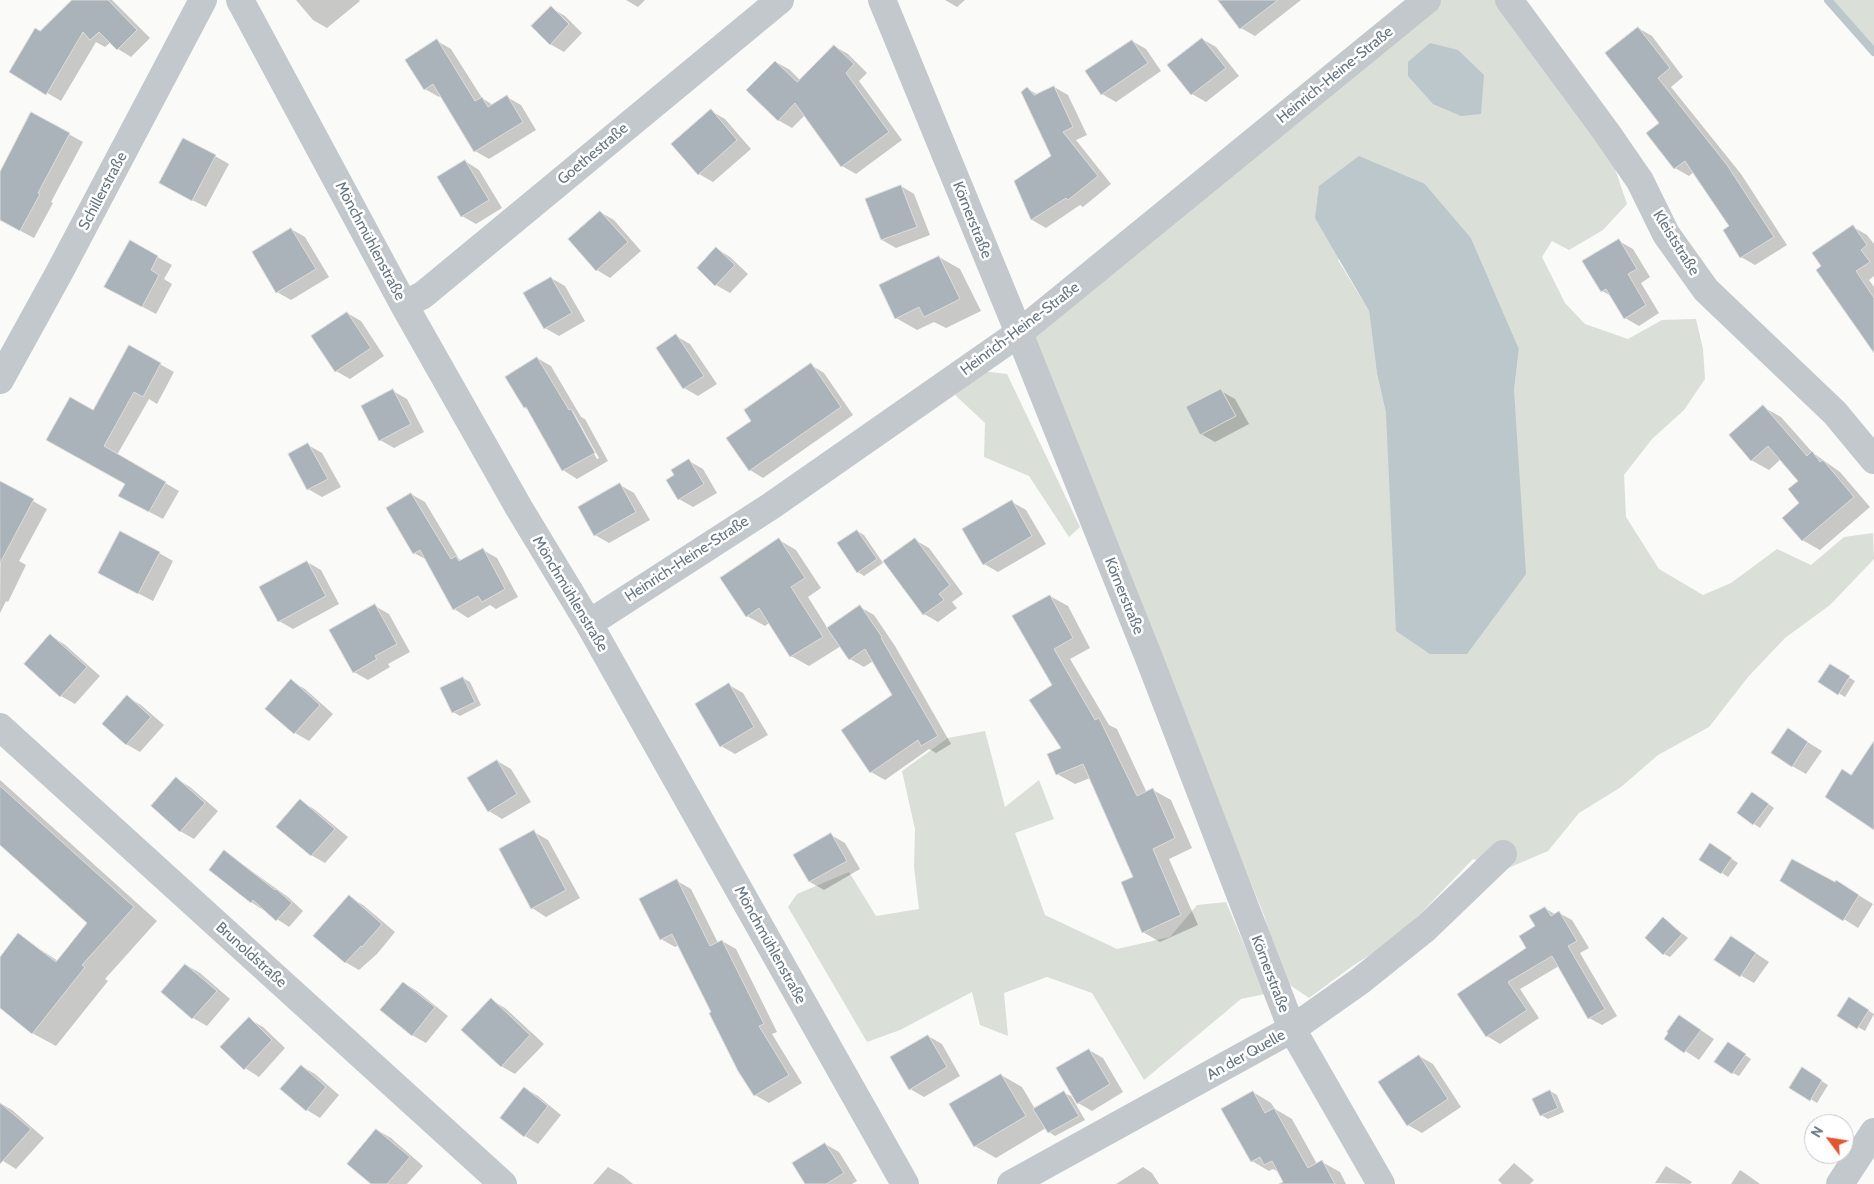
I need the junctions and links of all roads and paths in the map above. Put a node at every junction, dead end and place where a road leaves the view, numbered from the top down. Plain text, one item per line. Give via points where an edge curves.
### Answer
1 (203, 0) edge
2 (240, 0) edge
3 (780, 0) edge
4 (882, 0) edge
5 (1427, 0) edge
6 (1509, 0) edge
7 (404, 305) junction
8 (1019, 333) junction
9 (0, 380) edge
10 (1874, 460) edge
11 (588, 622) junction
12 (0, 727) edge
13 (1503, 854) dead end
14 (1292, 1029) junction
15 (1874, 1132) edge
16 (503, 1184) edge
17 (905, 1184) edge
18 (1011, 1184) edge
19 (1381, 1184) edge
20 (1840, 1184) edge

1 - 9 street, Schillerstraße
2 - 7 street, Mönchmühlenstraße
3 - 7 street, Goethestraße via 423,295
4 - 8 street, Körnerstraße
5 - 8 street, Heinrich-Heine-Straße
6 - 10 street, Kleiststraße via 1640,181 1666,234 1706,290 1835,413
7 - 11 street, Mönchmühlenstraße
8 - 11 street, Heinrich-Heine-Straße via 771,506
8 - 14 street, Körnerstraße
11 - 17 street, Mönchmühlenstraße
12 - 16 street, Brunoldstraße
13 - 14 street, An der Quelle via 1426,928
14 - 18 street, An der Quelle
14 - 19 street, Körnerstraße
15 - 20 street

